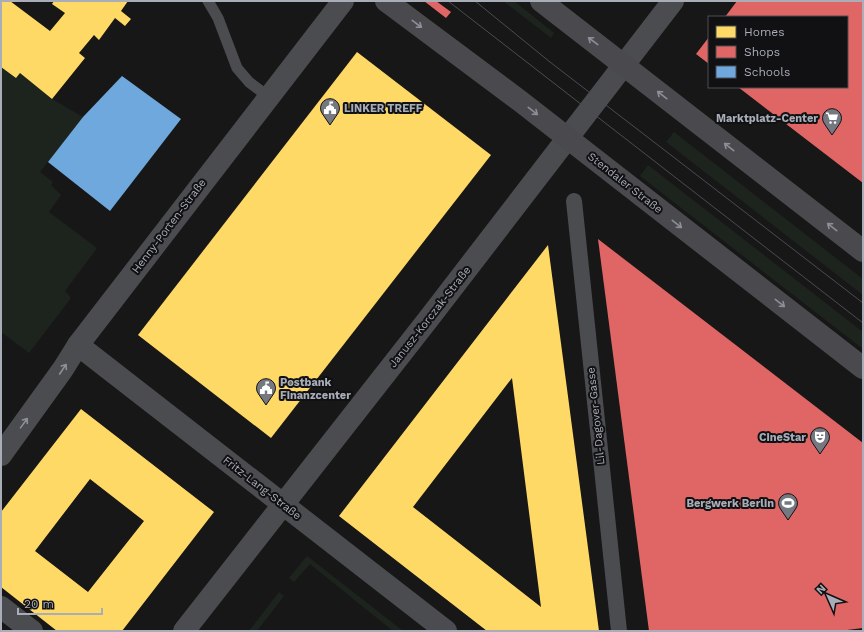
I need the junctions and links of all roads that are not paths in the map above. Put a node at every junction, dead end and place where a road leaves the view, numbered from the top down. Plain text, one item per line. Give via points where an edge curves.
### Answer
1 (208, 1) edge
2 (343, 1) edge
3 (386, 1) edge
4 (540, 1) edge
5 (673, 1) edge
6 (624, 65) junction
7 (269, 97) junction
8 (567, 138) junction
9 (574, 201) dead end
10 (863, 251) edge
11 (78, 345) junction
12 (863, 368) edge
13 (1, 455) edge
14 (283, 504) junction
15 (1, 607) edge
16 (32, 631) edge
17 (184, 631) edge
18 (446, 631) edge
19 (619, 631) edge

1 - 7 lane via 218,18 237,68 249,82
2 - 7 street, Henny-Porten-Straße
3 -> 8 main road, Stendaler Straße
6 -> 4 main road
5 - 6 street, Janusz-Korczak-Straße
6 - 8 street, Janusz-Korczak-Straße
10 -> 6 main road
7 - 11 street, Henny-Porten-Straße
8 -> 12 main road, Stendaler Straße
8 - 14 street, Janusz-Korczak-Straße
9 - 19 street, Lil-Dagover-Gasse
13 -> 11 street, Henny-Porten-Straße
11 - 14 street, Fritz-Lang-Straße
14 - 17 street, Janusz-Korczak-Straße
14 - 18 street, Fritz-Lang-Straße
15 - 16 street

